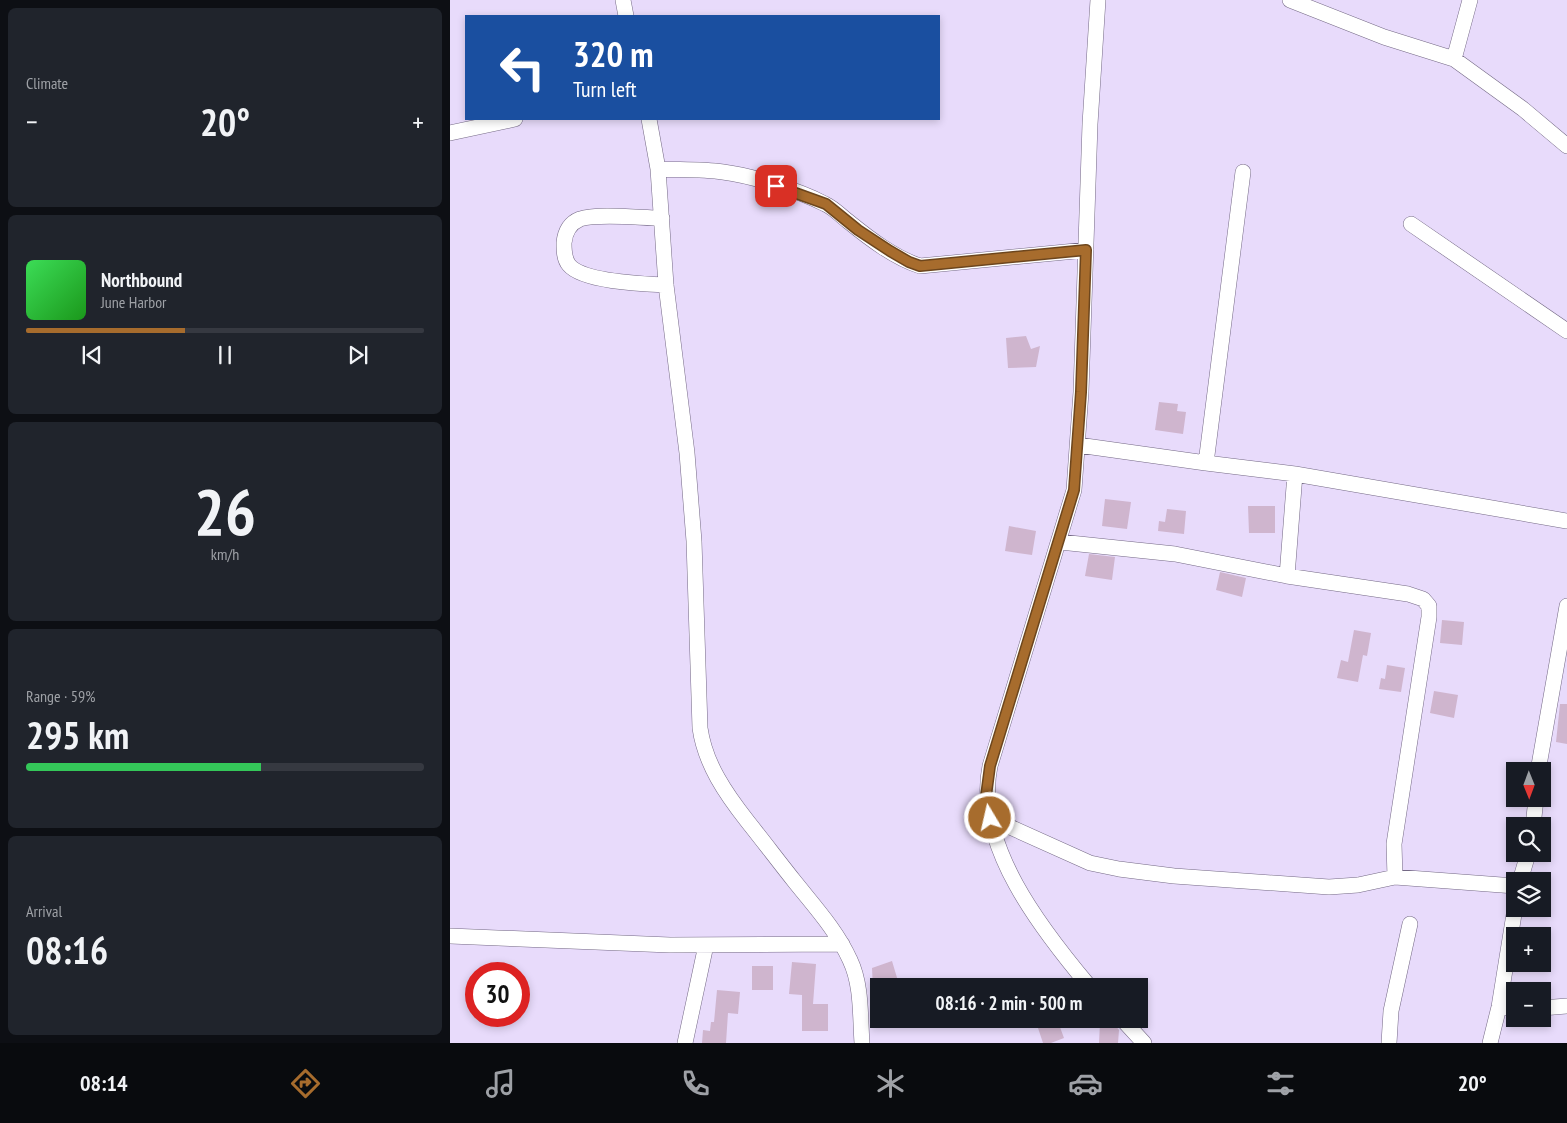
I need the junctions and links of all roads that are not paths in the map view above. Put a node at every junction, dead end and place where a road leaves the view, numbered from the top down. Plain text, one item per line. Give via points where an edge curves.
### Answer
1 (623, 0) edge
2 (1098, 0) edge
3 (1290, 0) edge
4 (1470, 0) edge
5 (626, 15) edge
6 (1454, 60) junction
7 (511, 120) edge
8 (649, 120) edge
9 (450, 134) edge
10 (1567, 146) edge
11 (658, 169) junction
12 (1243, 172) dead end
13 (662, 218) junction
14 (1411, 224) dead end
15 (1086, 250) junction
16 (666, 285) junction
17 (1567, 331) edge
18 (1078, 445) junction
19 (1206, 463) junction
20 (1295, 474) junction
21 (1567, 521) edge
22 (1060, 542) junction
23 (1287, 576) junction
24 (1567, 606) edge
25 (1562, 666) edge
26 (1540, 762) edge
27 (990, 818) junction
28 (1395, 878) junction
29 (1506, 885) edge
30 (1514, 917) edge
31 (1410, 924) dead end
32 (450, 936) edge
33 (842, 944) junction
34 (706, 945) junction
35 (1082, 978) edge
36 (1567, 1006) edge
37 (1499, 1007) junction
38 (1506, 1007) edge
39 (1551, 1007) edge
40 (1130, 1028) edge
41 (685, 1043) edge
42 (862, 1043) edge
43 (1144, 1043) edge
44 (1389, 1043) edge
45 (1490, 1043) edge

1 - 5 street
2 - 15 street
3 - 6 street
4 - 6 street
6 - 10 street via 1523,109
7 - 9 street
8 - 11 street
11 - 13 street
11 - 15 street via 730,173 795,191 826,204 858,230 920,266
12 - 19 street
13 - 16 street
13 - 16 street via 580,219 567,231 564,253 569,265 579,272 622,282
14 - 17 street
15 - 18 street
16 - 33 street via 687,453 694,541 702,745 734,803
18 - 19 street
18 - 22 street via 1074,490
19 - 20 street
20 - 21 street
20 - 23 street
22 - 23 street via 1174,554
22 - 27 street via 990,766 986,796
23 - 28 street via 1408,594 1423,599 1429,606 1394,844
24 - 25 street
25 - 26 street
27 - 28 street via 1090,863 1155,874 1329,887
27 - 35 street via 996,842 1032,912
28 - 29 street
30 - 37 street
31 - 44 street via 1391,1010
32 - 34 street
33 - 34 street
33 - 42 street via 855,973
34 - 41 street
36 - 39 street
37 - 38 street
37 - 45 street
40 - 43 street

